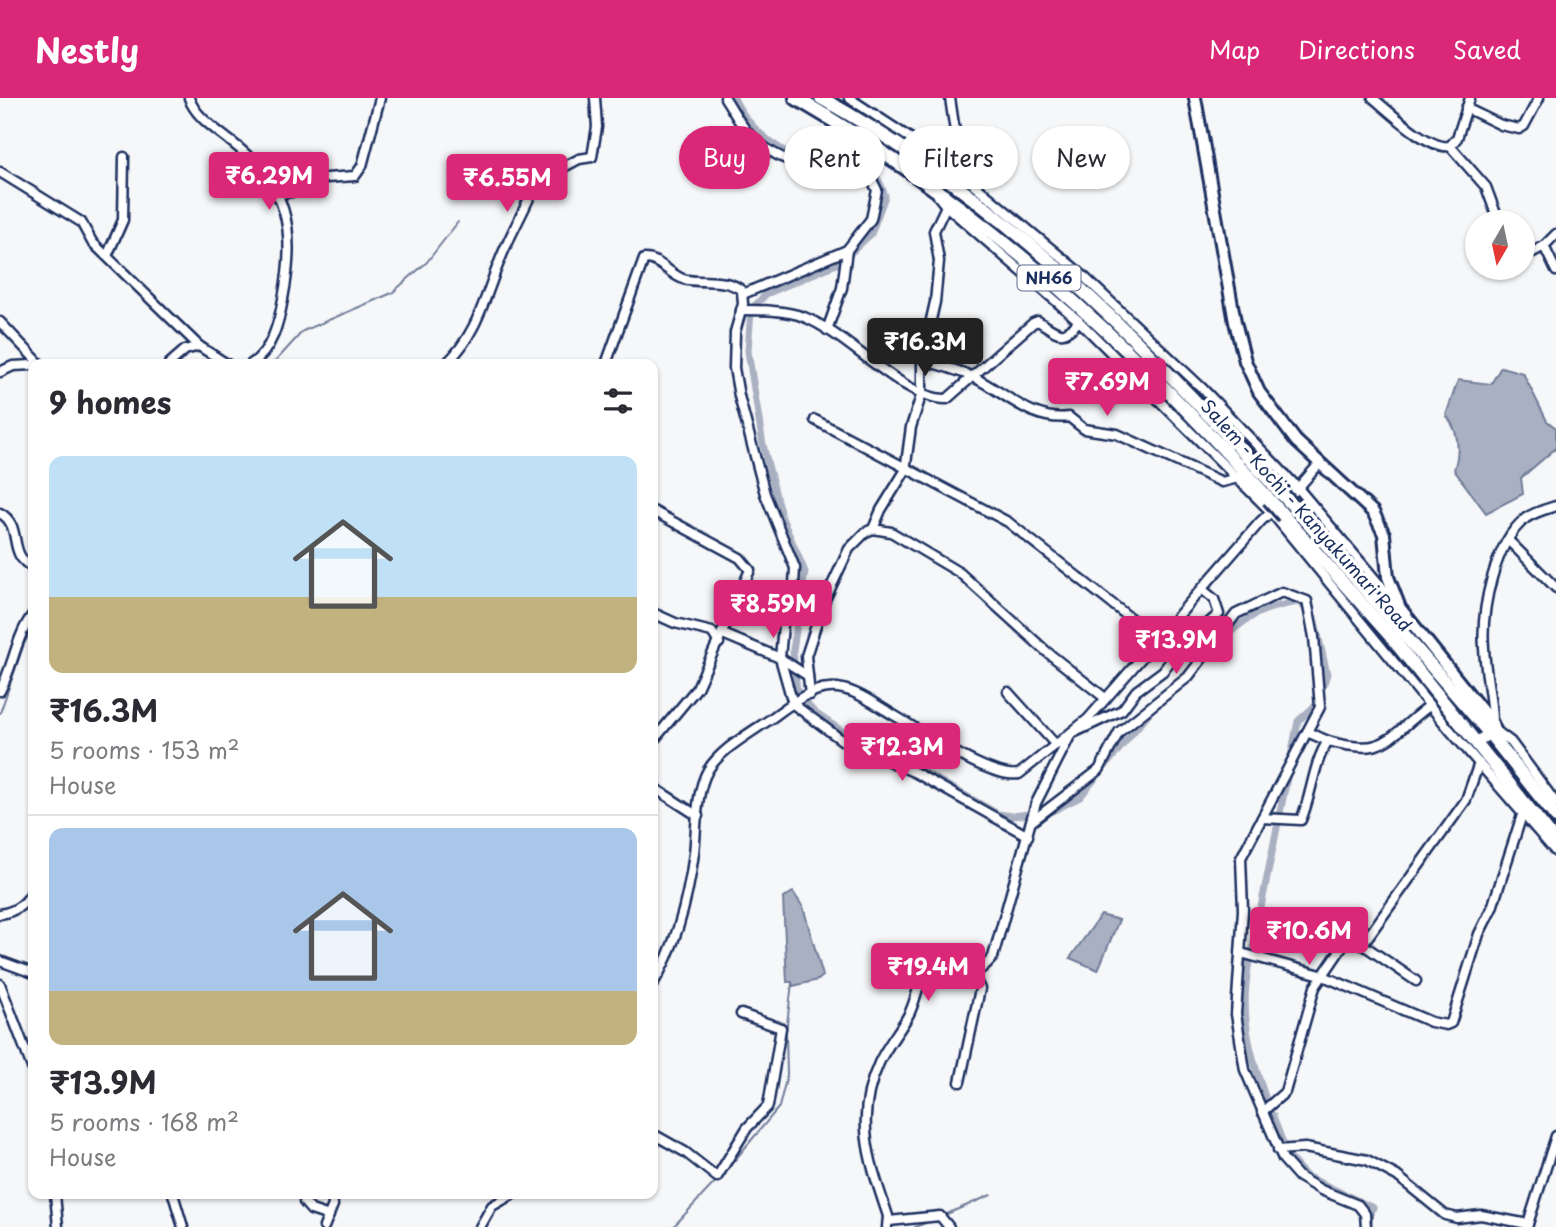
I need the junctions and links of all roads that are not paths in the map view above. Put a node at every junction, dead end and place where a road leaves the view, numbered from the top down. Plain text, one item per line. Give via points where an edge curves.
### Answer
1 (189, 98) edge
2 (380, 98) edge
3 (594, 98) edge
4 (725, 98) edge
5 (821, 98) edge
6 (849, 98) edge
7 (950, 98) edge
8 (1195, 98) edge
9 (1373, 98) edge
10 (1470, 98) edge
11 (1539, 98) edge
12 (798, 99) edge
13 (1466, 108) junction
14 (954, 126) edge
15 (899, 131) edge
16 (1450, 146) junction
17 (124, 157) dead end
18 (899, 164) edge
19 (0, 172) edge
20 (934, 189) edge
21 (937, 189) edge
22 (979, 189) edge
23 (280, 194) junction
24 (946, 206) junction
25 (1495, 210) edge
26 (1556, 234) edge
27 (1544, 246) junction
28 (847, 250) junction
29 (1535, 250) edge
30 (107, 256) junction
31 (1556, 271) edge
32 (743, 294) junction
33 (741, 310) junction
34 (1079, 321) junction
35 (0, 322) edge
36 (827, 330) junction
37 (199, 346) junction
38 (35, 359) edge
39 (175, 359) edge
40 (219, 359) edge
41 (256, 359) edge
42 (450, 359) edge
43 (608, 359) edge
44 (922, 360) junction
45 (28, 365) edge
46 (0, 372) edge
47 (974, 377) junction
48 (922, 393) junction
49 (815, 420) dead end
50 (1320, 463) junction
51 (905, 471) junction
52 (1238, 478) junction
53 (1298, 488) junction
54 (1279, 505) junction
55 (1556, 506) edge
56 (0, 513) edge
57 (658, 514) edge
58 (873, 529) junction
59 (1508, 541) junction
60 (28, 565) edge
61 (1556, 588) edge
62 (1203, 590) junction
63 (1400, 608) junction
64 (658, 615) edge
65 (28, 624) edge
66 (721, 639) junction
67 (1158, 640) junction
68 (780, 658) junction
69 (808, 676) junction
70 (0, 691) edge
71 (1008, 692) dead end
72 (810, 695) junction
73 (1105, 698) junction
74 (794, 703) junction
75 (1429, 706) junction
76 (1307, 732) junction
77 (1489, 732) junction
78 (1071, 734) junction
79 (658, 735) edge
80 (1328, 741) junction
81 (1056, 745) junction
82 (1479, 763) junction
83 (658, 790) edge
84 (1556, 803) edge
85 (1523, 813) junction
86 (698, 816) junction
87 (1556, 817) edge
88 (1262, 818) junction
89 (1031, 822) junction
90 (1028, 836) junction
91 (1556, 842) edge
92 (1556, 852) edge
93 (28, 896) edge
94 (0, 915) edge
95 (1362, 945) junction
96 (1241, 953) junction
97 (0, 961) edge
98 (28, 971) edge
99 (658, 973) edge
100 (973, 974) junction
101 (1321, 975) junction
102 (1416, 981) dead end
103 (0, 984) edge
104 (741, 1014) dead end
105 (28, 1057) edge
106 (961, 1082) dead end
107 (1262, 1112) junction
108 (1556, 1136) edge
109 (658, 1138) edge
110 (1278, 1150) junction
111 (55, 1199) edge
112 (175, 1199) edge
113 (305, 1199) edge
114 (331, 1199) edge
115 (504, 1199) edge
116 (329, 1216) junction
117 (888, 1224) edge
118 (1527, 1226) edge
119 (58, 1227) edge
120 (183, 1227) edge
121 (324, 1227) edge
122 (480, 1227) edge
123 (950, 1227) edge
124 (1366, 1227) edge

1 - 23 street via 200,116 254,159
2 - 23 street via 362,166 355,176 312,179 307,188
3 - 42 street via 597,127 592,157 536,182 482,311
4 - 28 street via 750,136 791,162 813,170 869,174 877,190 871,219
5 - 54 highway, Salem - Kochi - Kanyakumari Road / NH66 via 939,174 1071,281 1186,391
6 - 15 street
7 - 14 street
8 - 50 main road via 1245,361 1277,420
9 - 16 street via 1411,129 1443,148
10 - 13 street
11 - 13 street via 1518,129
12 - 18 highway, Salem - Kochi - Kanyakumari Road / NH66
13 - 16 street
16 - 25 street via 1486,187
17 - 30 street via 123,220
19 - 30 street via 81,222
20 - 24 street
21 - 54 highway, Salem - Kochi - Kanyakumari Road / NH66 via 993,230 1125,346
22 - 53 street via 1079,272 1203,389
23 - 41 street via 291,241 290,263 273,335
24 - 34 street
24 - 44 street via 934,231 939,261
26 - 27 street
27 - 29 street
27 - 31 street
28 - 32 street
28 - 36 street via 842,288
30 - 37 street
32 - 33 street
32 - 43 street via 737,285 681,278 654,260 644,259
33 - 36 street via 804,317
33 - 68 street via 734,368 739,396 765,494 795,568
34 - 47 street via 1063,335 1038,321 1033,323
34 - 52 street
35 - 38 street
36 - 48 street
37 - 39 street
37 - 40 street
44 - 47 street
44 - 48 street
45 - 46 street
47 - 48 street via 947,399
47 - 52 street via 1026,410 1069,417 1084,429 1117,434 1222,482
48 - 51 street via 911,427
49 - 51 street
50 - 53 street
50 - 63 main road via 1379,522 1388,577
51 - 58 street
51 - 67 street via 1008,522
52 - 54 street
53 - 54 street
53 - 63 street
54 - 62 street
54 - 75 street
54 - 77 highway, Salem - Kochi - Kanyakumari Road / NH66
55 - 59 street via 1525,519
56 - 60 street via 10,519 16,552
57 - 66 street via 748,565 750,575
58 - 69 street via 849,549 823,604 806,656
58 - 73 street via 891,532 960,573
59 - 61 street
59 - 77 street via 1493,572 1485,607
62 - 67 street
62 - 78 street via 1214,599 1219,614 1180,648 1163,671 1136,691 1122,710
63 - 77 main road
64 - 66 street
65 - 70 street
66 - 68 street
66 - 79 street via 697,688
67 - 73 street
68 - 69 street
68 - 74 street
69 - 72 street
71 - 81 street
72 - 74 street
72 - 81 street via 828,688 856,694 1001,774 1019,774
73 - 78 street
74 - 86 street via 724,752 709,768
74 - 90 street via 843,741 916,773
75 - 80 street via 1376,747
75 - 82 street
76 - 80 street
76 - 88 street
76 - 89 street via 1320,707 1314,637 1307,601 1282,592 1236,614 1188,677 1119,732 1098,770
77 - 84 street via 1511,742
77 - 87 highway, Salem - Kochi - Kanyakumari Road / NH66
77 - 91 highway, Salem - Kochi - Kanyakumari Road / NH66
78 - 81 street
78 - 89 street
80 - 88 street via 1320,753 1301,820
82 - 85 street
82 - 95 street via 1465,800
83 - 86 street
85 - 92 street
85 - 101 street via 1451,1023 1431,1022
86 - 99 street via 687,896
88 - 96 street via 1241,858
89 - 90 street
90 - 100 street via 993,957
93 - 94 street via 14,911
95 - 101 street via 1347,940
95 - 102 street
96 - 101 street
96 - 107 street via 1236,1014 1240,1051
97 - 98 street
100 - 106 street via 980,989
100 - 117 street via 939,969 922,976 910,1011 877,1066 864,1134
101 - 107 street via 1285,1092
103 - 105 street
104 - 109 street via 781,1028 768,1106 747,1128 717,1177
107 - 110 street
108 - 118 street
110 - 118 street via 1306,1148 1367,1160 1397,1176 1445,1215 1481,1215
110 - 124 street via 1299,1177 1358,1205 1365,1214
111 - 119 street
112 - 120 street
113 - 116 street via 311,1210
114 - 116 street
115 - 122 street via 492,1206
116 - 121 street
117 - 123 street via 940,1216

